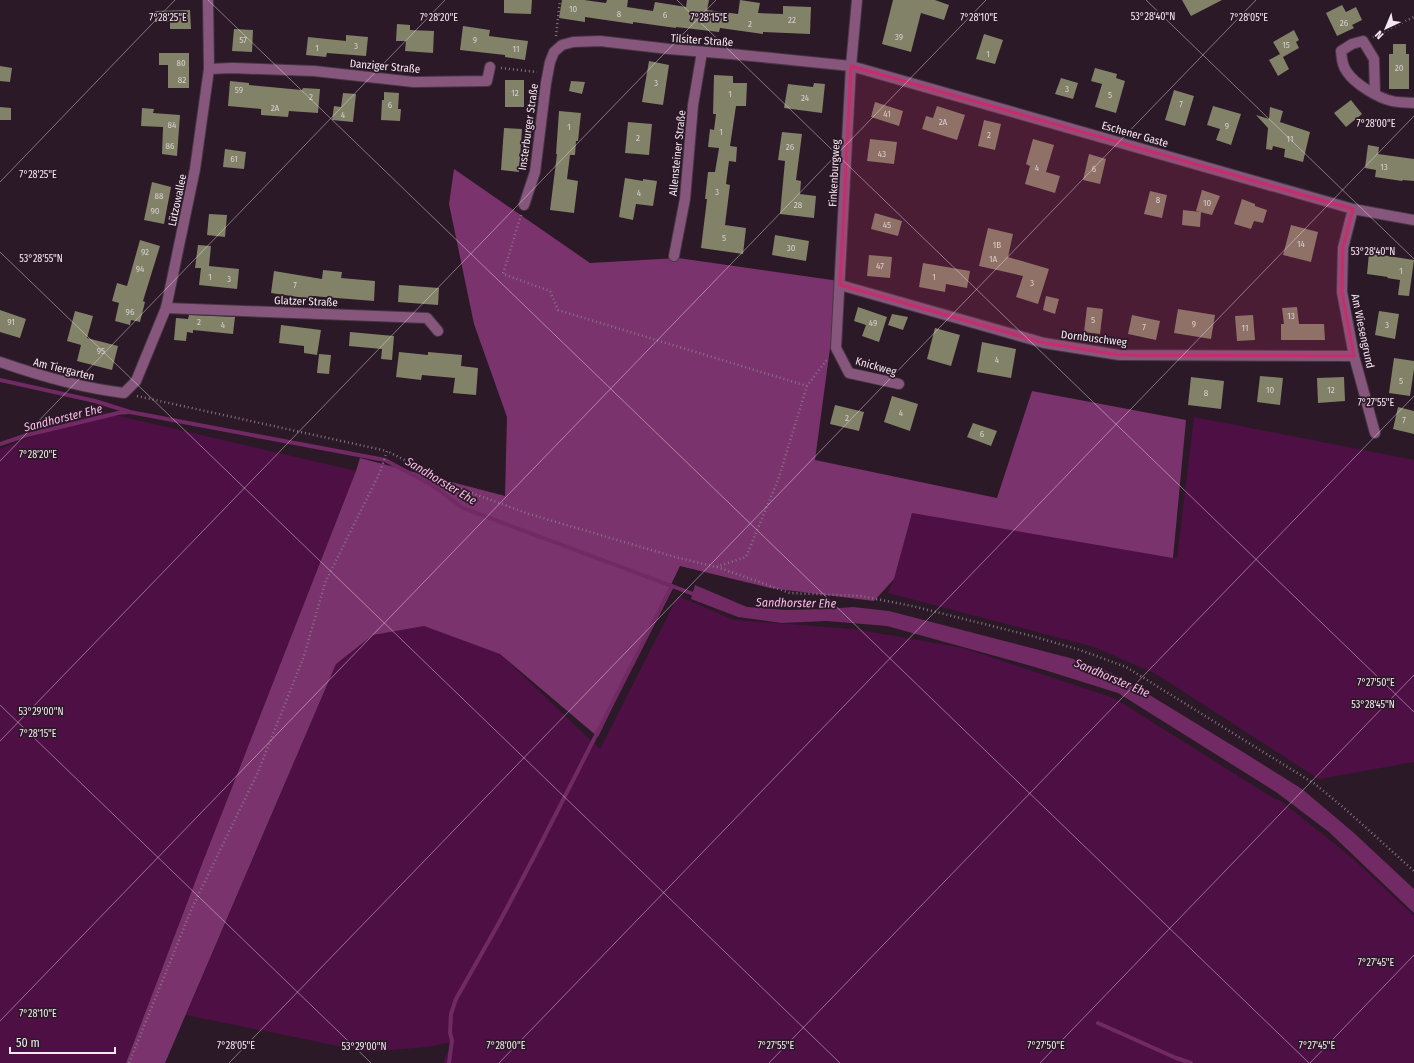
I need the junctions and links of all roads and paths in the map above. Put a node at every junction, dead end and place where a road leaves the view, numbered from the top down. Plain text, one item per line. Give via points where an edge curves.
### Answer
1 (208, 0) edge
2 (560, 0) edge
3 (858, 0) edge
4 (1414, 17) edge
5 (1363, 41) junction
6 (554, 52) junction
7 (702, 52) junction
8 (851, 66) junction
9 (490, 67) joint
10 (209, 69) junction
11 (547, 73) junction
12 (1375, 94) junction
13 (1414, 103) edge
14 (524, 205) joint
15 (1353, 209) junction
16 (1414, 220) edge
17 (674, 256) dead end
18 (840, 285) junction
19 (166, 308) junction
20 (438, 331) dead end
21 (836, 348) junction
22 (1354, 356) junction
23 (0, 362) edge
24 (899, 384) dead end
25 (807, 386) junction
26 (124, 393) junction
27 (1375, 433) dead end
28 (386, 452) junction
29 (716, 567) junction
30 (1414, 872) edge
31 (129, 1063) edge

1 - 10 street, Lützowallee
2 - 6 path
3 - 8 street, Finkenburgweg
4 - 5 path
5 - 12 street via 1374,59
5 - 12 street via 1341,51 1342,63 1360,85
6 - 7 street, Tilsiter Straße via 562,45 573,42 600,41
6 - 11 street, Insterburger Straße
7 - 8 street, Tilsiter Straße
7 - 17 street, Allensteiner Straße via 685,199
8 - 15 street, Eschener Gaste
8 - 18 street, Finkenburgweg
9 - 10 street, Danziger Straße via 487,81 414,82 314,71
9 - 11 path
10 - 19 street, Lützowallee via 195,169
11 - 14 street, Insterburger Straße via 535,172
12 - 13 street via 1392,101
14 - 25 path via 503,274 550,291 558,310
15 - 16 street, Eschener Gaste
15 - 22 street, Am Wiesengrund via 1343,248 1342,292
18 - 21 street, Finkenburgweg
18 - 22 street, Dornbuschweg via 1044,343 1119,354
19 - 20 street, Glatzer Straße via 427,318
19 - 26 street, Lützowallee via 136,381
21 - 24 street, Knickweg via 849,373
21 - 25 path
22 - 27 street, Am Wiesengrund
23 - 26 street, Am Tiergarten via 39,375
25 - 29 path via 778,480 746,557
26 - 28 path
28 - 29 path via 461,489 529,514
28 - 31 path via 380,472 325,583 304,656 258,772 192,908
29 - 30 path via 790,593 861,596 912,606 1080,650 1126,667 1315,784

